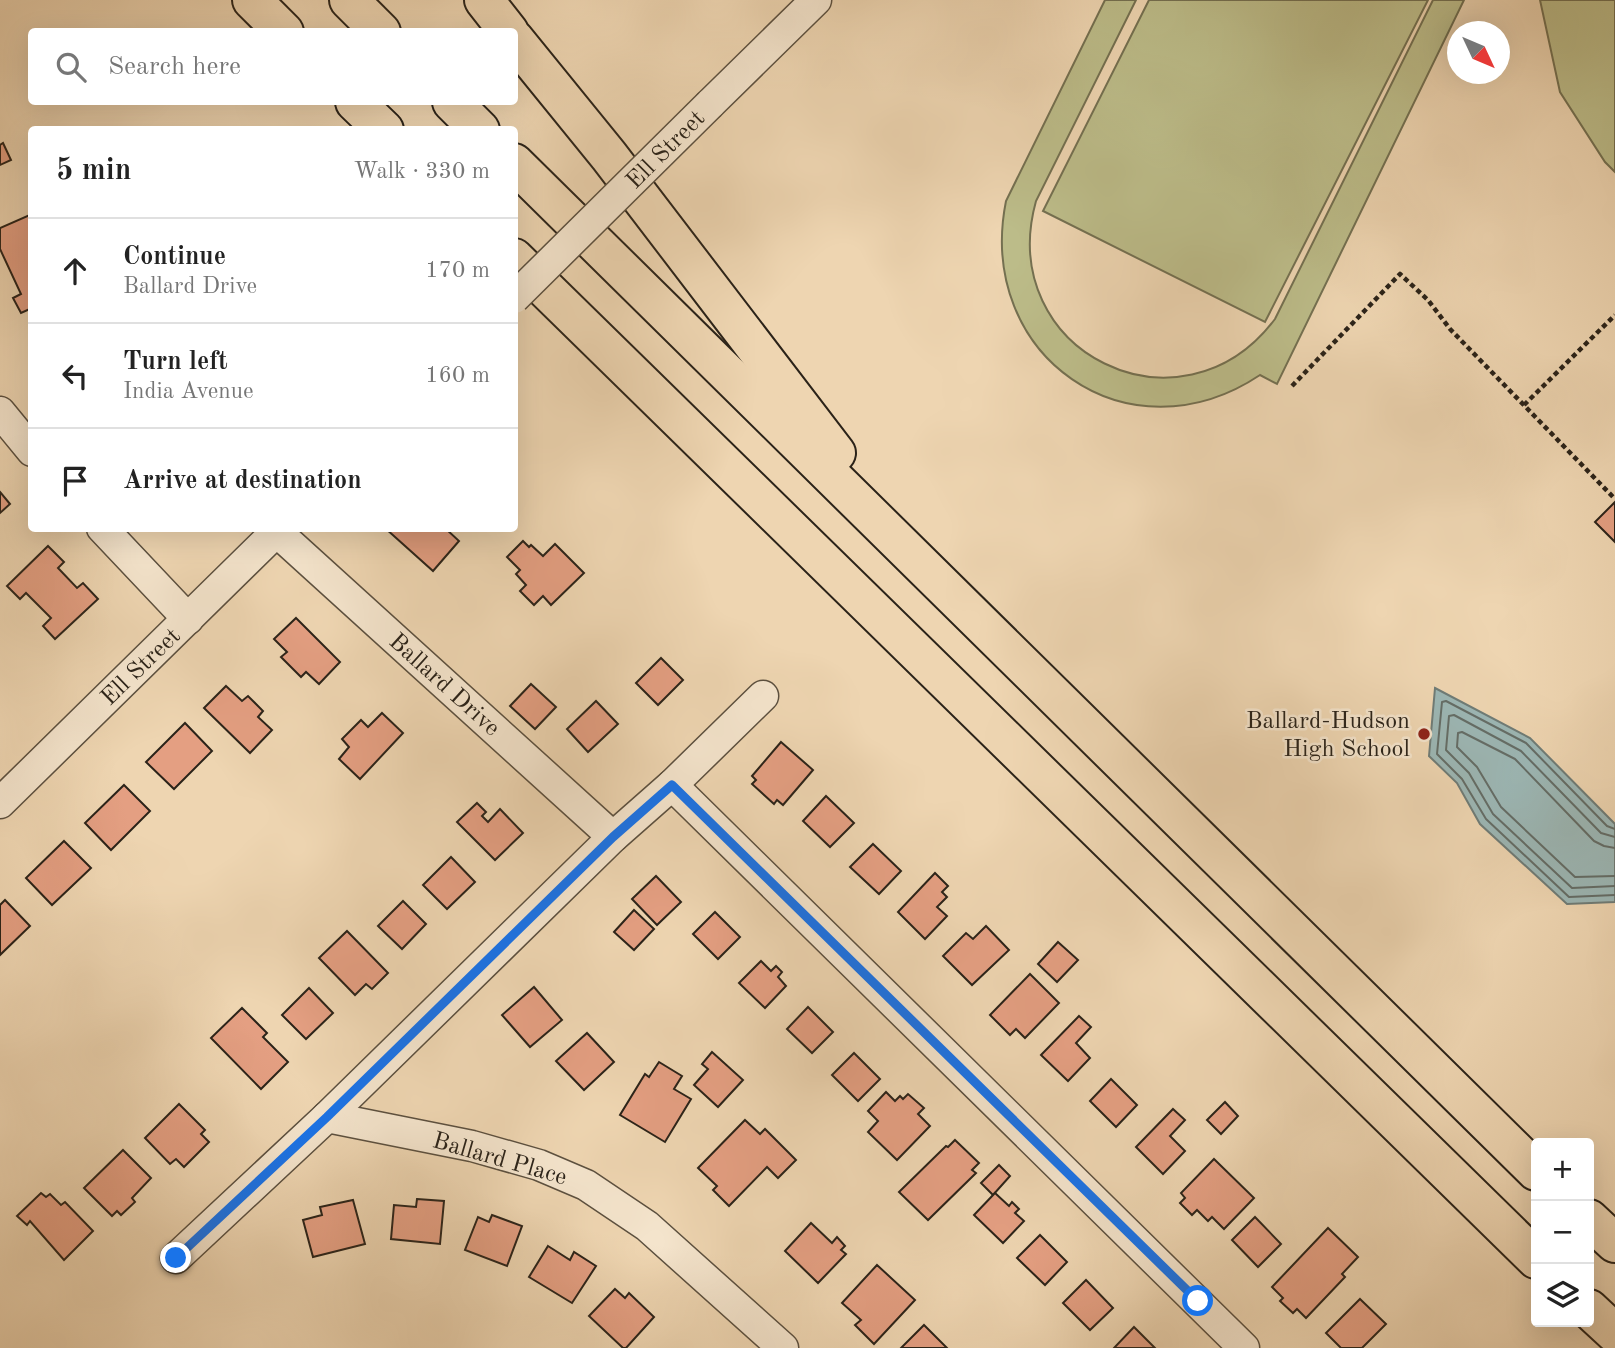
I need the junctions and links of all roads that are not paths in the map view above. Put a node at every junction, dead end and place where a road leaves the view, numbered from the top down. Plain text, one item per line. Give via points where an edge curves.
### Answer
1 (253, 0) edge
2 (349, 0) edge
3 (484, 0) edge
4 (816, 0) edge
5 (280, 28) edge
6 (377, 28) edge
7 (506, 28) edge
8 (518, 44) edge
9 (358, 105) edge
10 (455, 105) edge
11 (380, 126) edge
12 (476, 126) edge
13 (518, 167) edge
14 (518, 262) edge
15 (518, 294) edge
16 (0, 412) edge
17 (28, 446) edge
18 (106, 532) edge
19 (277, 532) edge
20 (281, 532) edge
21 (923, 566) junction
22 (188, 619) junction
23 (763, 696) dead end
24 (672, 785) junction
25 (0, 803) edge
26 (613, 837) junction
27 (327, 1117) junction
28 (1531, 1166) edge
29 (1594, 1224) edge
30 (1615, 1243) edge
31 (1531, 1254) edge
32 (176, 1258) dead end
33 (1594, 1314) edge
34 (1615, 1333) edge
35 (783, 1348) edge
36 (1244, 1348) edge

1 - 5 highway
2 - 6 highway
3 - 7 highway
4 - 15 street, Ell Street, bridge
8 - 21 highway via 618,167
9 - 11 highway
10 - 12 highway
13 - 21 highway
14 - 31 highway
16 - 17 street
18 - 22 street
19 - 22 street, Ell Street
20 - 26 street, Ballard Drive
21 - 28 highway
22 - 25 street, Ell Street
23 - 24 street
24 - 26 street
24 - 36 street
26 - 27 street
27 - 32 street
27 - 35 street, Ballard Place via 472,1146 539,1165 586,1185 647,1226
29 - 30 highway
33 - 34 highway

